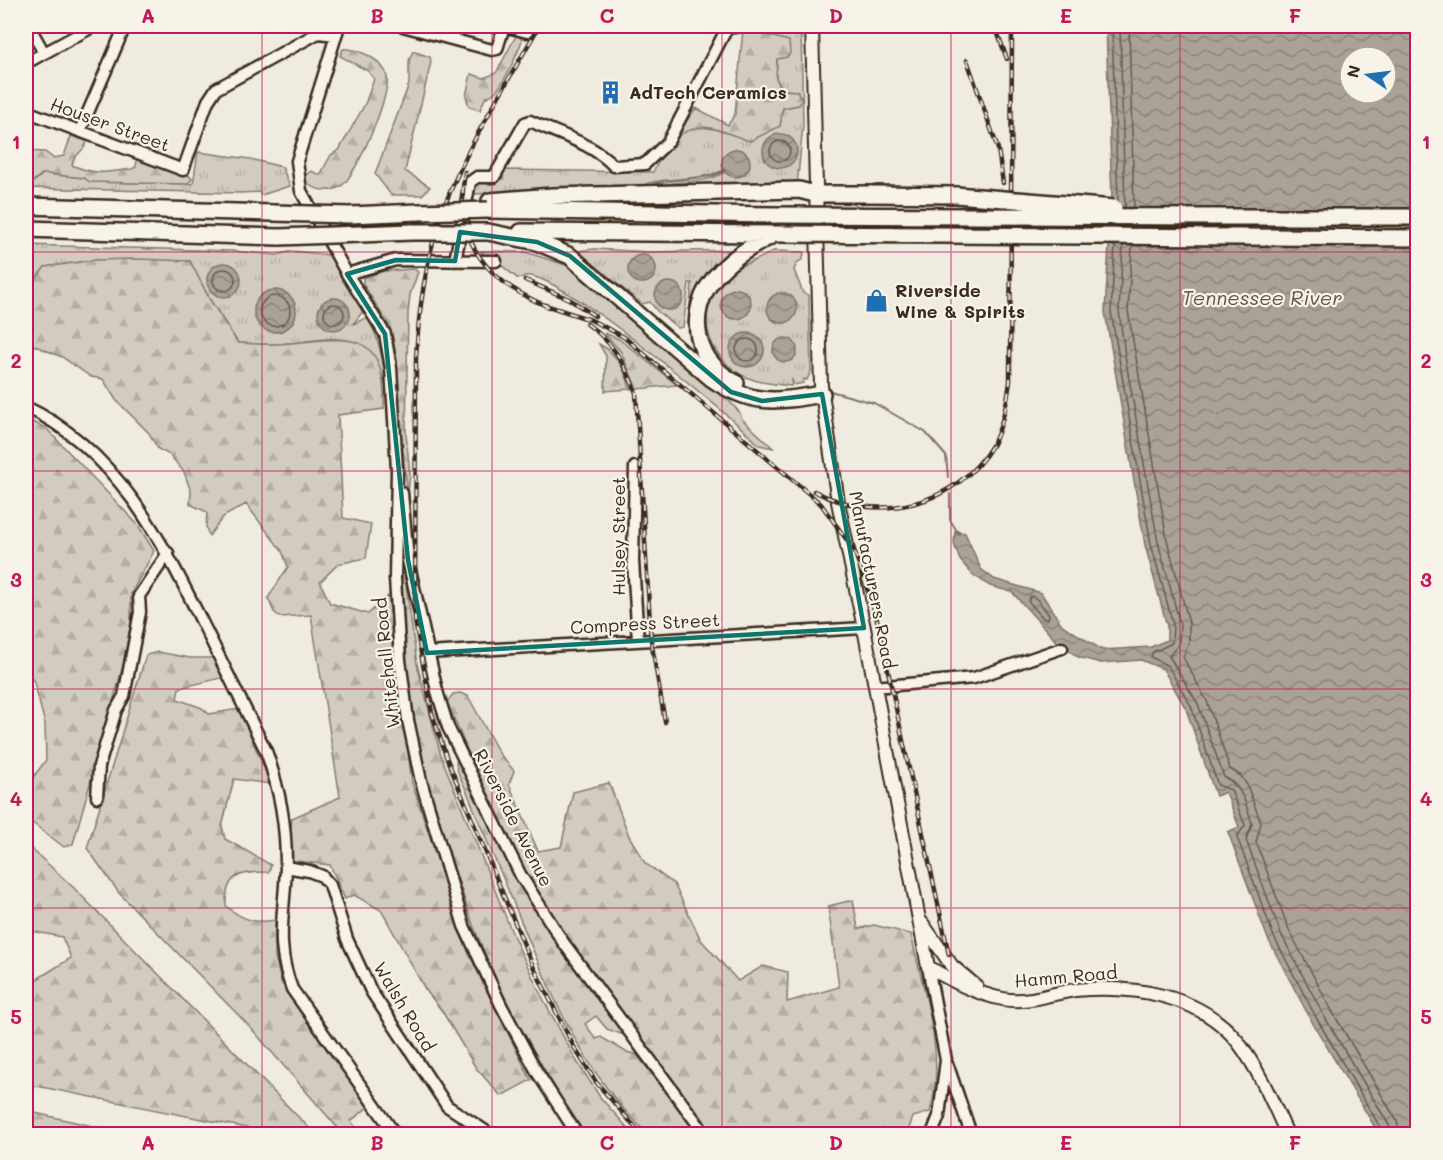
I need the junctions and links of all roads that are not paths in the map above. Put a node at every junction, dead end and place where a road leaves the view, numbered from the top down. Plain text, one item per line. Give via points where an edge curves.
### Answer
1 (29, 26) edge
2 (94, 26) edge
3 (125, 26) edge
4 (403, 26) edge
5 (504, 26) edge
6 (741, 26) edge
7 (754, 26) edge
8 (775, 26) edge
9 (812, 26) edge
10 (337, 30) edge
11 (527, 32) dead end
12 (44, 53) junction
13 (26, 63) edge
14 (26, 111) edge
15 (80, 131) junction
16 (815, 194) junction
17 (26, 206) edge
18 (489, 206) junction
19 (1212, 217) junction
20 (1418, 217) edge
21 (26, 229) edge
22 (488, 232) junction
23 (774, 234) junction
24 (1418, 238) edge
25 (455, 261) junction
26 (496, 261) dead end
27 (347, 274) junction
28 (821, 390) junction
29 (26, 407) edge
30 (635, 467) dead end
31 (397, 470) junction
32 (168, 553) junction
33 (864, 628) junction
34 (638, 641) junction
35 (1062, 648) dead end
36 (428, 653) junction
37 (874, 687) junction
38 (97, 797) dead end
39 (286, 867) junction
40 (920, 919) junction
41 (928, 967) junction
42 (987, 995) junction
43 (946, 1060) junction
44 (395, 1134) edge
45 (490, 1134) edge
46 (577, 1134) edge
47 (705, 1134) edge
48 (932, 1134) edge
49 (971, 1134) edge
50 (1287, 1134) edge

1 - 12 street
2 - 12 street
3 - 15 street
4 - 5 street via 492,50 497,49
5 - 11 street
6 - 25 street via 727,28 668,142 645,164 614,166 563,134 530,121 525,123 494,177 477,177 470,182
7 - 8 street
9 - 16 main road, Manufacturers Road
10 - 15 street, Houser Street via 318,33 216,89 183,170
10 - 27 street, Whitehall Road via 297,161 297,175 301,191
12 - 13 street
14 - 15 street, Houser Street
16 - 18 highway via 799,190 553,196
16 - 19 highway, bridge via 956,195
16 - 28 main road, Manufacturers Road
17 - 18 highway, bridge via 350,215
18 - 19 highway, bridge via 775,215
19 - 20 highway
21 - 22 highway, bridge via 279,237
22 - 23 highway
22 - 28 highway via 537,242 570,256 731,392 762,401 785,401
23 - 24 highway, bridge
23 - 28 highway via 741,252 706,287 697,316 700,344 731,381 752,390
25 - 26 street
25 - 27 street via 396,260
27 - 31 street, Whitehall Road via 385,334
28 - 33 main road, Manufacturers Road via 838,502
29 - 32 street via 72,433 91,449 118,479
30 - 34 street, Hulsey Street via 633,561
31 - 36 street, Riverside Avenue via 408,560
31 - 46 street, Whitehall Road via 394,578 400,660 421,781 464,926 516,1034
32 - 38 street via 139,596 140,612 124,696 99,766
32 - 39 street via 266,751 284,809
33 - 34 street, Compress Street
33 - 37 main road, Manufacturers Road
34 - 36 street, Compress Street
35 - 37 street via 974,678
36 - 47 street, Riverside Avenue via 448,727 520,876 563,942
37 - 40 main road, Manufacturers Road
39 - 44 street via 280,937 283,965 292,989
39 - 45 street, Walsh Road via 309,870 330,885 347,939 371,991 447,1106
40 - 41 main road, Manufacturers Road
40 - 42 main road via 952,966
41 - 42 main road, Hamm Road
41 - 43 street, Manufacturers Road
42 - 50 main road, Hamm Road via 1022,1001 1075,990 1137,989 1193,1007 1237,1041 1264,1084
43 - 48 street, Manufacturers Road via 941,1104
43 - 49 street

